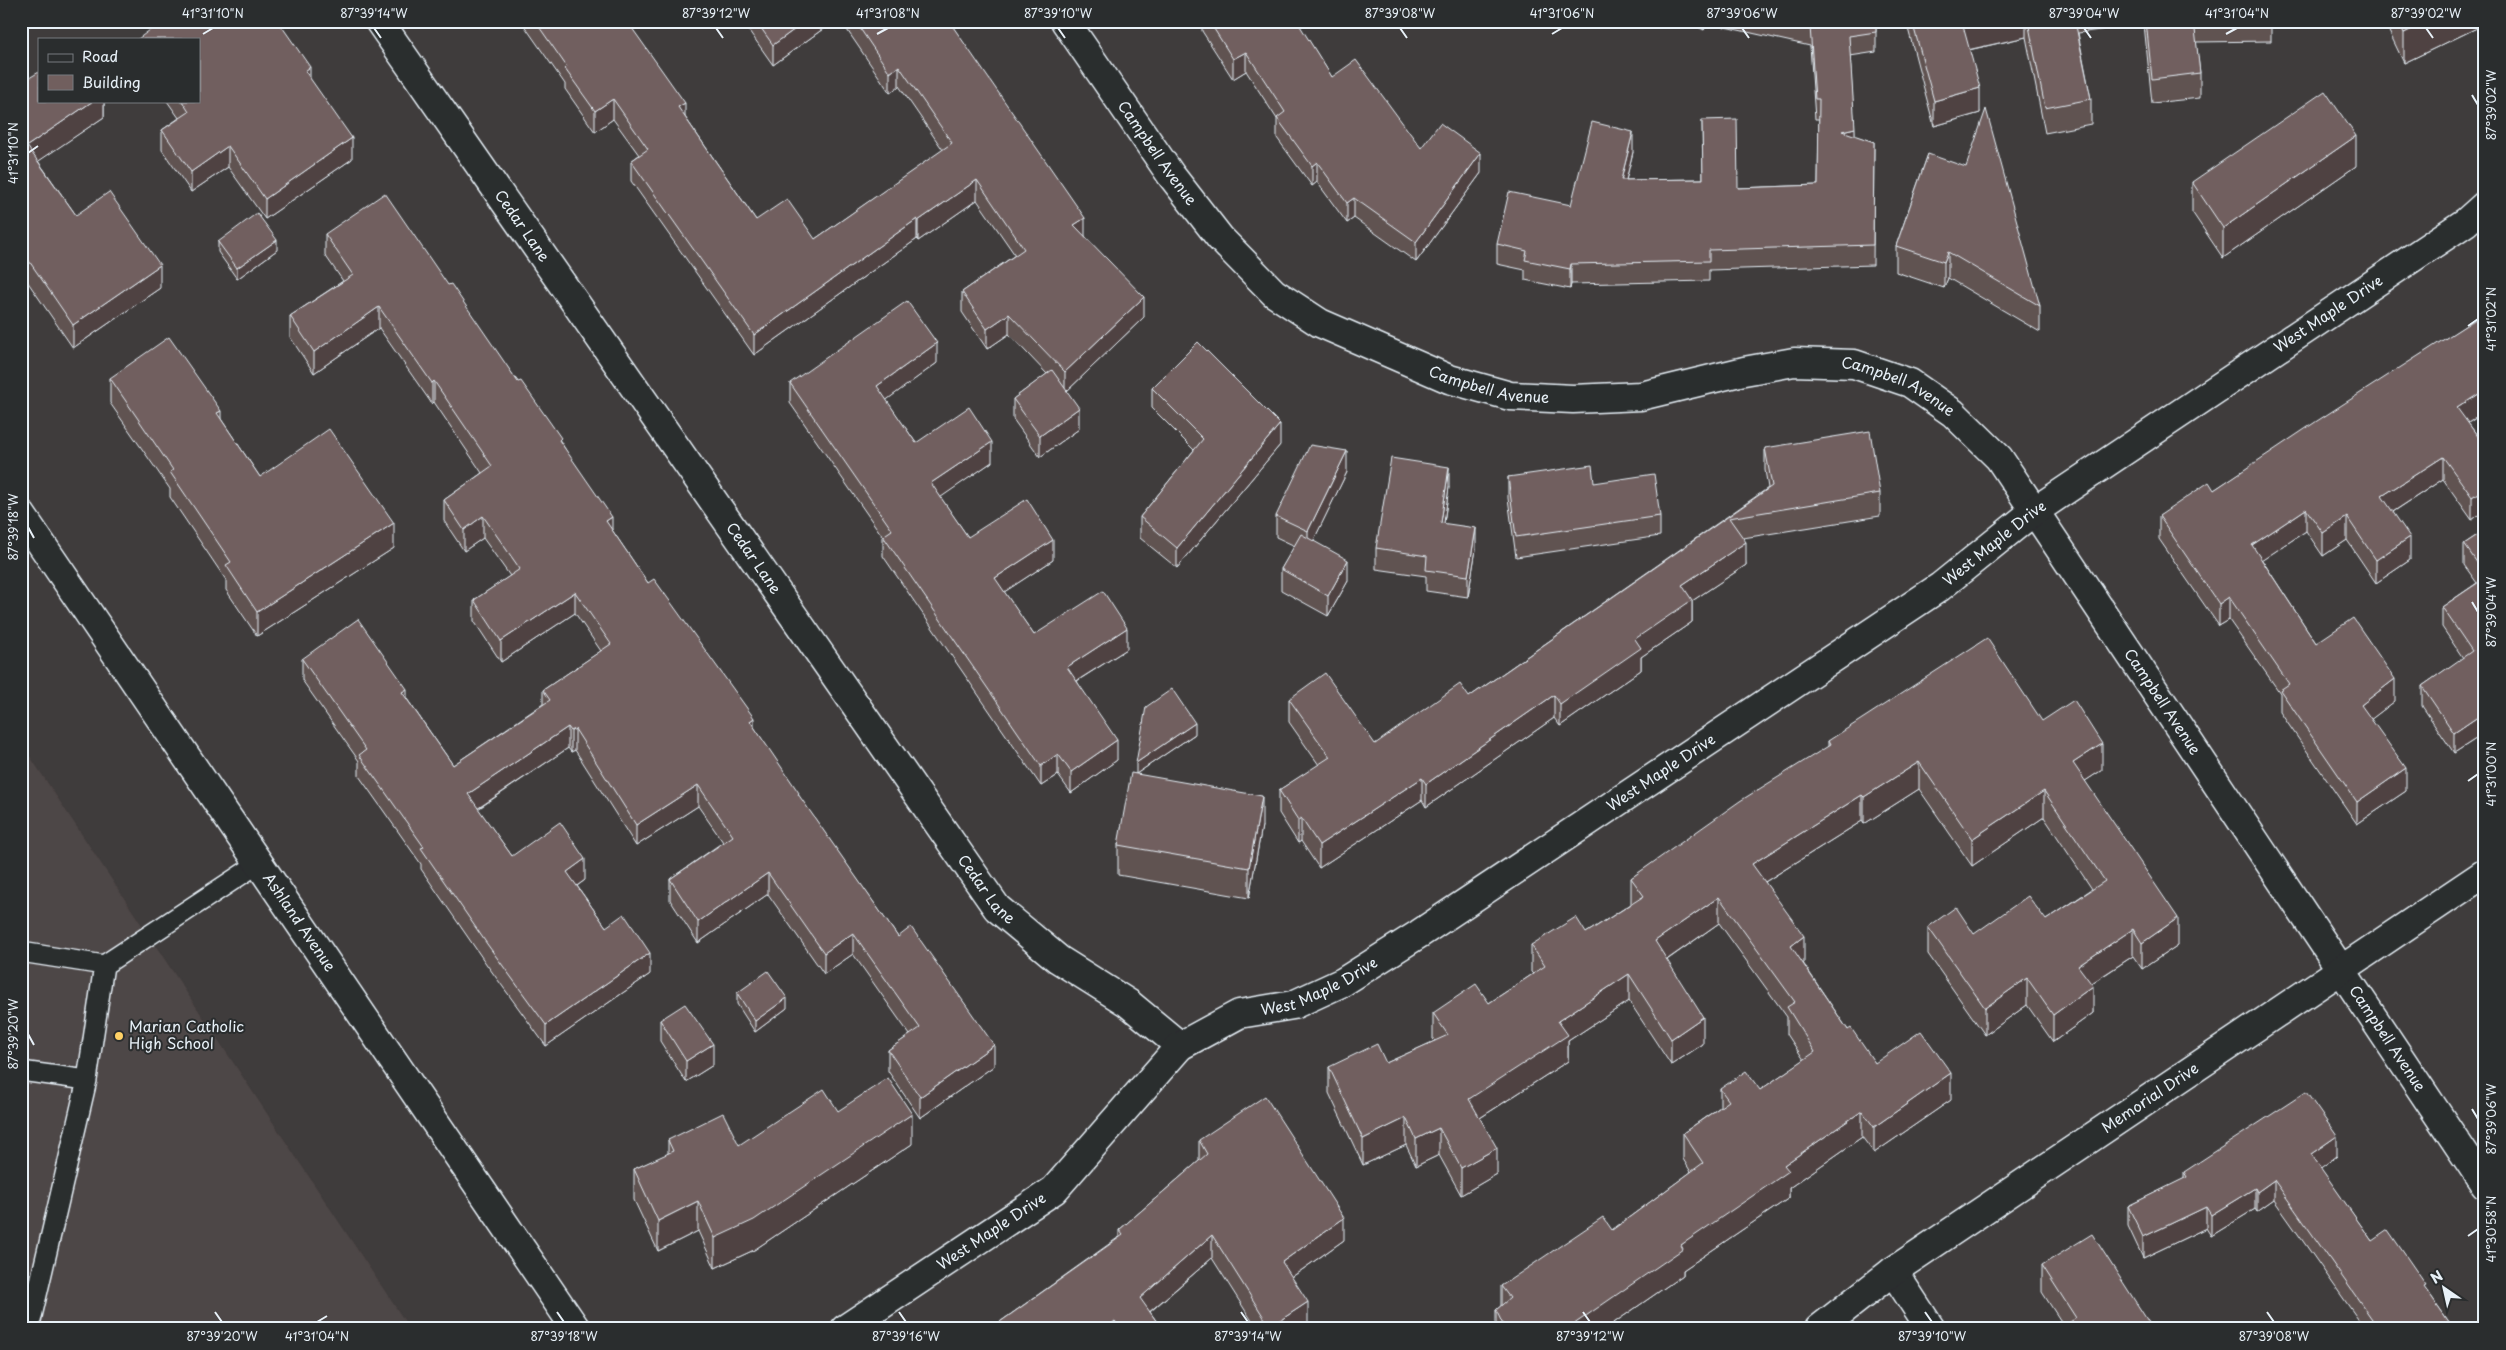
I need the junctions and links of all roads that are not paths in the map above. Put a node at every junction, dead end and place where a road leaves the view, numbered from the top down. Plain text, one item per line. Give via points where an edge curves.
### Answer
1 (380, 21) edge
2 (1066, 21) edge
3 (2485, 205) edge
4 (2033, 512) junction
5 (21, 514) edge
6 (259, 863) junction
7 (2485, 873) edge
8 (21, 952) edge
9 (104, 965) junction
10 (2340, 969) junction
11 (1180, 1046) junction
12 (21, 1070) edge
13 (87, 1080) junction
14 (2485, 1185) edge
15 (1893, 1271) junction
16 (29, 1329) edge
17 (576, 1329) edge
18 (846, 1329) edge
19 (1819, 1329) edge
20 (1932, 1329) edge

1 - 11 street, Cedar Lane via 997,908 1058,959 1128,1003
2 - 4 street, Campbell Avenue via 1171,175 1220,238 1274,293 1320,323 1449,379 1510,396 1574,399 1641,396 1794,362 1854,364 1910,383 1953,413 1998,458
3 - 4 street, West Maple Drive via 2466,222
4 - 10 street, Campbell Avenue
4 - 11 street, West Maple Drive via 1940,587 1350,978 1293,1005 1239,1014
5 - 6 street, Ashland Avenue
6 - 9 lane
6 - 17 street, Ashland Avenue
7 - 10 street, Memorial Drive
8 - 9 lane
9 - 13 lane
10 - 14 street, Campbell Avenue
10 - 15 street, Memorial Drive
11 - 18 street, West Maple Drive via 1054,1190
12 - 13 lane
13 - 16 lane
15 - 19 street, Memorial Drive
15 - 20 street

